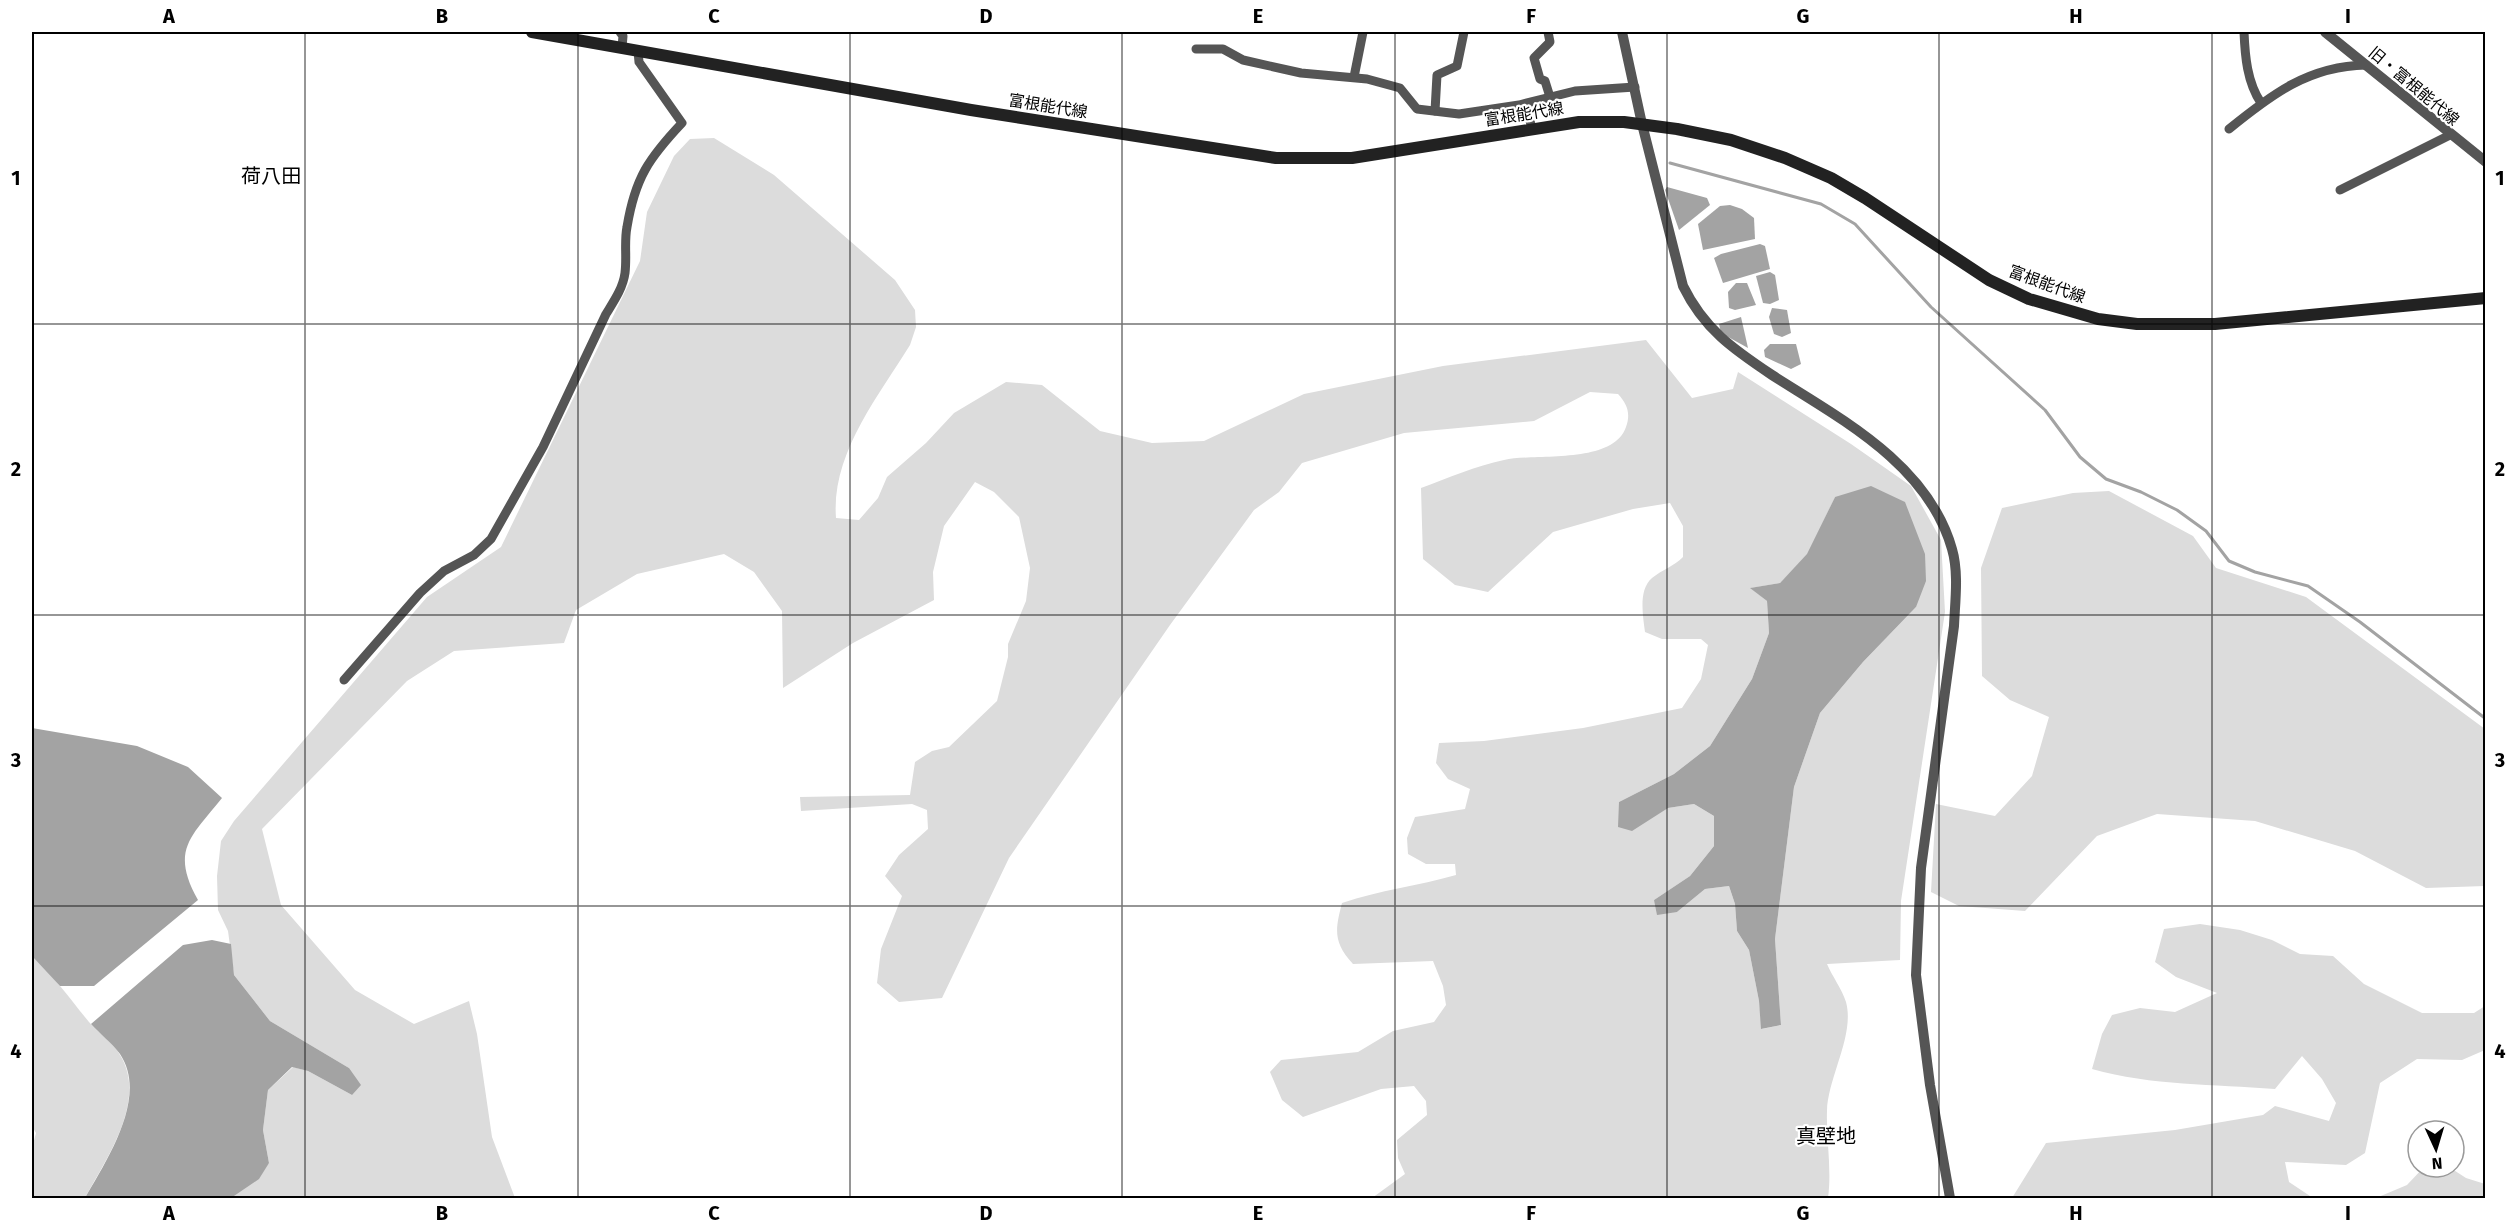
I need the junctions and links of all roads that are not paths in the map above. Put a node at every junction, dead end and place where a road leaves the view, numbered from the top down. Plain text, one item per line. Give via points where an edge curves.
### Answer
1 (532, 32) edge
2 (620, 32) edge
3 (1363, 32) edge
4 (1464, 32) edge
5 (1548, 32) edge
6 (1622, 32) edge
7 (2244, 32) edge
8 (2325, 32) edge
9 (622, 47) junction
10 (1196, 49) dead end
11 (638, 51) junction
12 (2366, 65) junction
13 (1354, 77) junction
14 (1635, 87) junction
15 (1550, 98) junction
16 (2261, 103) junction
17 (1526, 104) junction
18 (1435, 111) junction
19 (1642, 124) junction
20 (1532, 129) junction
21 (2229, 129) dead end
22 (2450, 135) junction
23 (2486, 162) edge
24 (2340, 190) dead end
25 (2486, 298) edge
26 (344, 680) dead end
27 (1950, 1198) edge

1 - 9 main road, 富根能代線
2 - 9 street
3 - 13 street
4 - 18 street via 1457,66 1437,75
5 - 15 street via 1550,42 1534,58
6 - 14 street
7 - 16 street via 2253,92
8 - 12 street, 旧・富根能代線
9 - 11 main road, 富根能代線
10 - 13 street via 1223,49 1243,60 1301,73
11 - 20 main road, 富根能代線 via 970,110 1276,158 1352,158
11 - 26 street via 639,62 682,123 654,153 638,183 626,228 625,274 618,295 543,447 491,539 420,593
12 - 16 street via 2318,71
12 - 22 street, 旧・富根能代線
13 - 18 street via 1400,88 1417,109
14 - 15 street via 1575,91
14 - 19 street
15 - 17 street
16 - 21 street
17 - 18 street via 1459,114
17 - 20 street
19 - 20 main road, 富根能代線 via 1580,122
19 - 25 main road, 富根能代線 via 1731,140 1785,158 1865,198 1989,280 2029,299 2098,319 2137,324 2214,324
19 - 27 street via 1683,286 1694,309 1728,346 1890,455 1936,509 1952,550 1954,626 1923,846 1916,975
22 - 23 street, 旧・富根能代線
22 - 24 street

